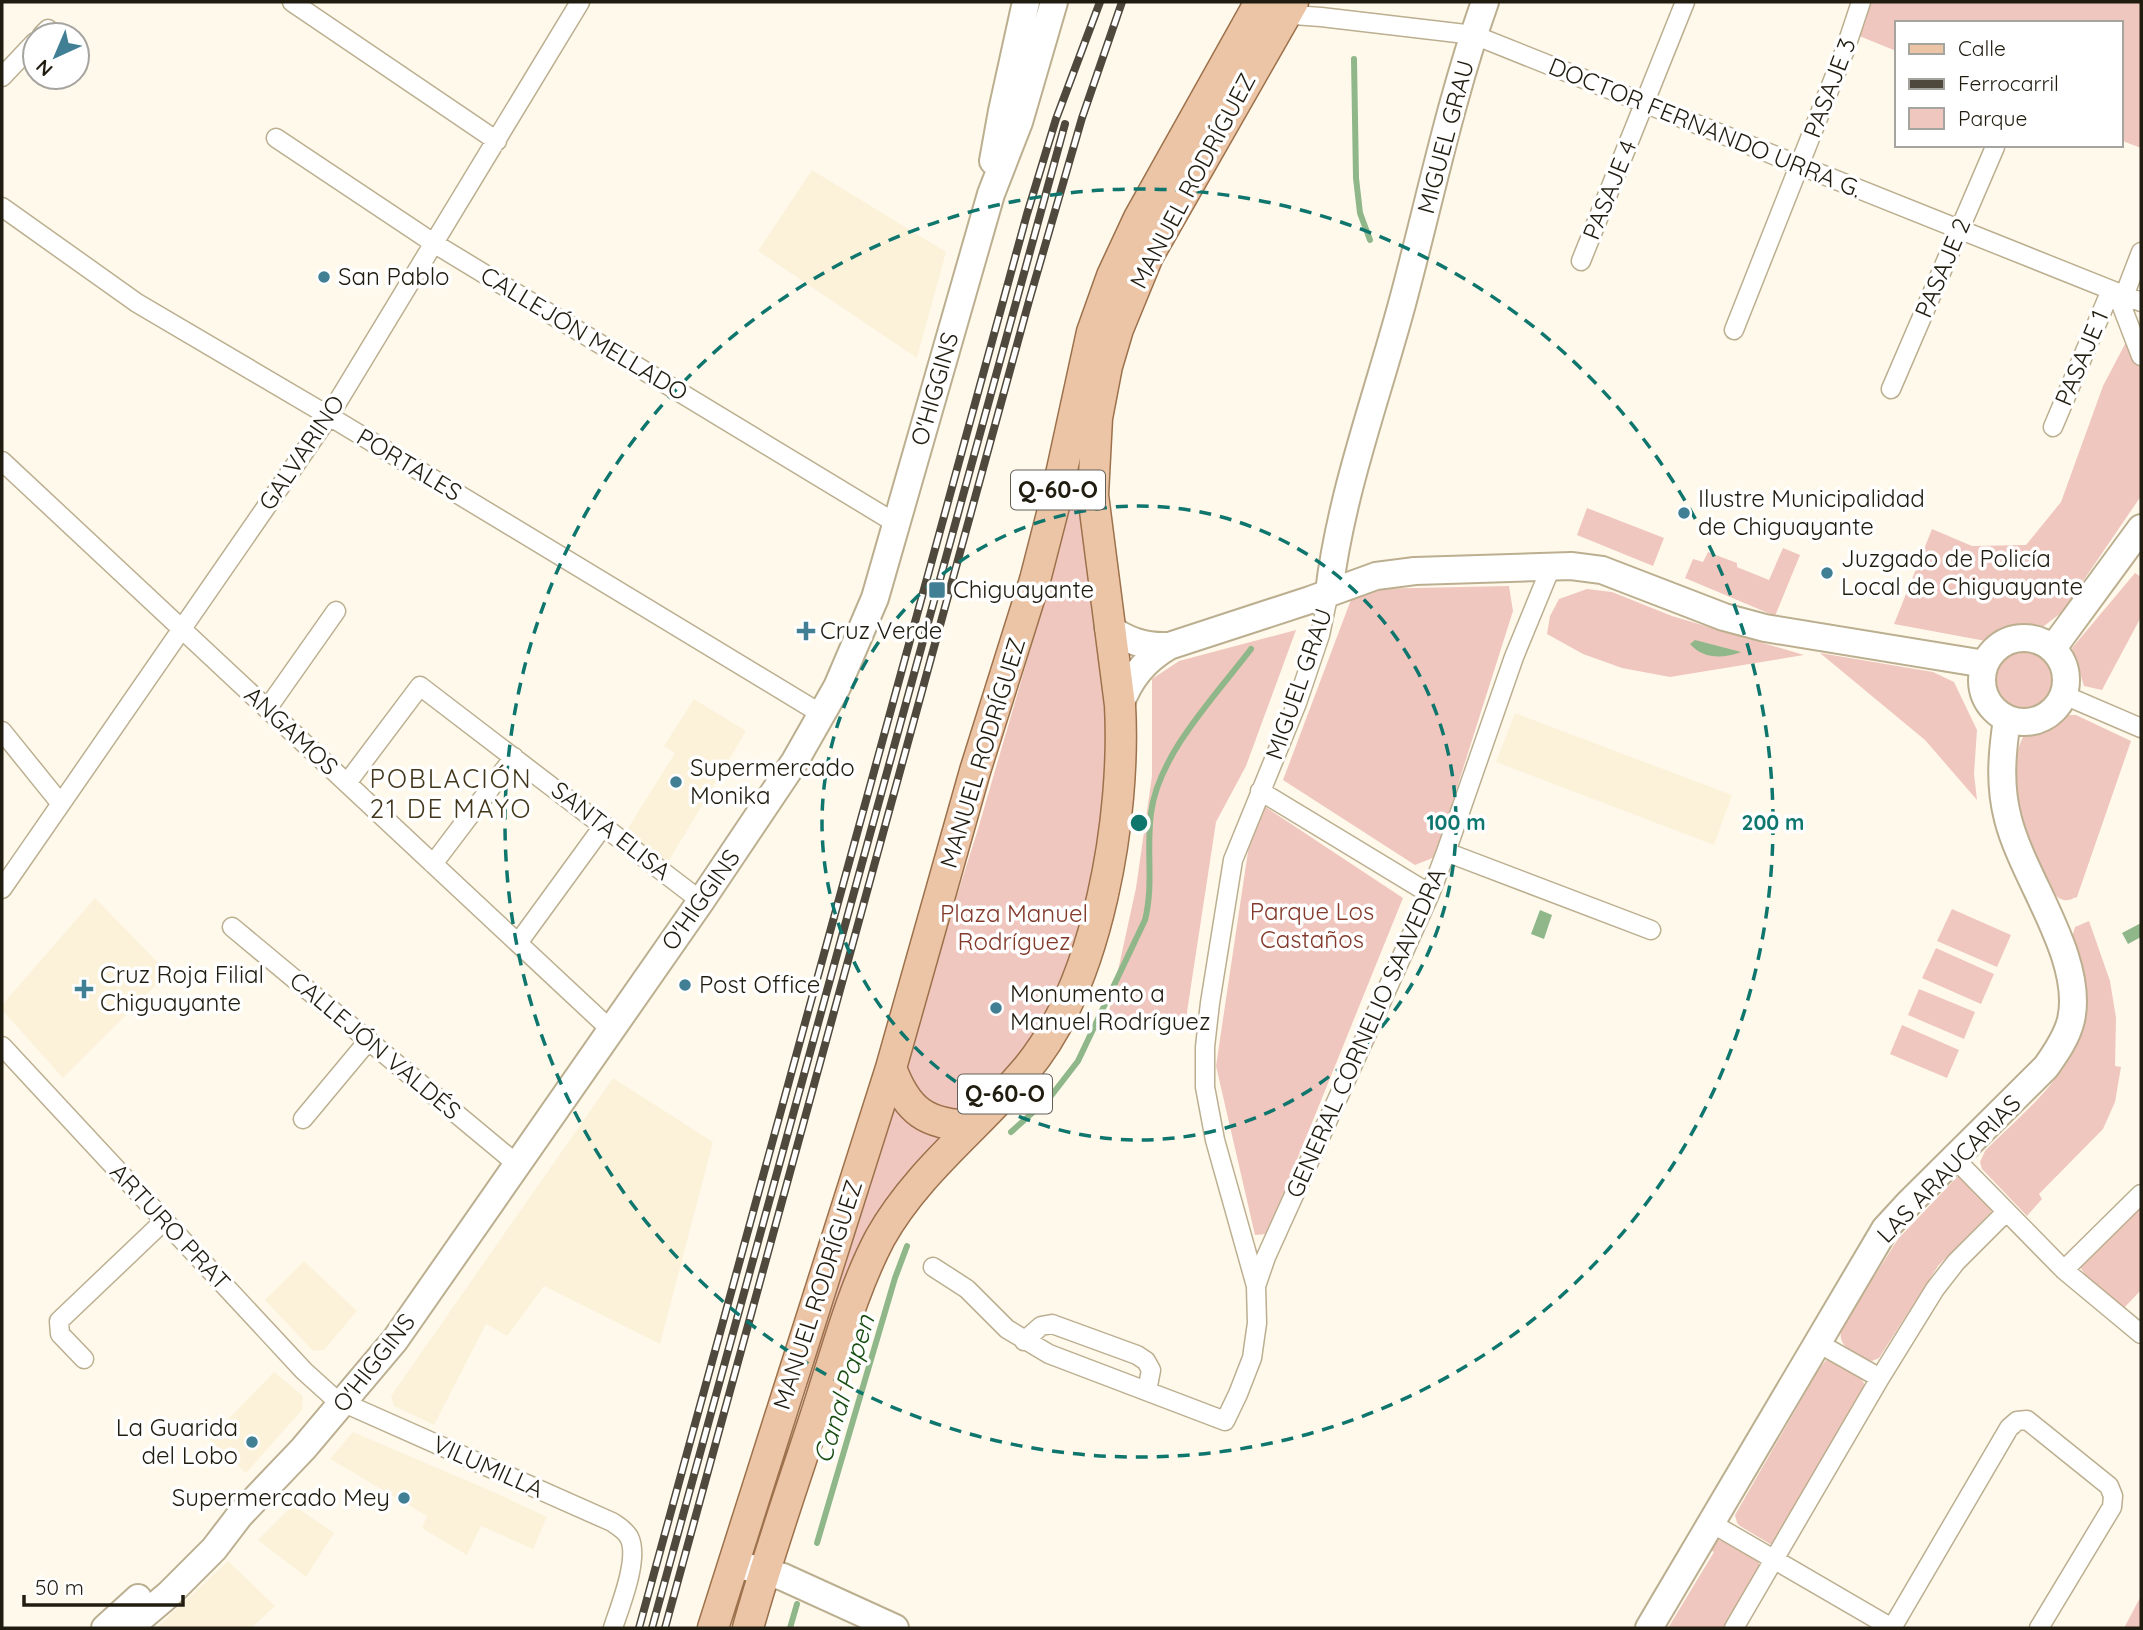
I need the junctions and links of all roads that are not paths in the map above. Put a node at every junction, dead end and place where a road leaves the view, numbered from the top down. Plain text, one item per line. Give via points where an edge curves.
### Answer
1 (292, 2) edge
2 (580, 2) edge
3 (1026, 2) edge
4 (1054, 2) edge
5 (1485, 2) edge
6 (1685, 2) edge
7 (1861, 2) edge
8 (1273, 8) edge
9 (1474, 35) junction
10 (21, 58) edge
11 (2, 77) edge
12 (1644, 104) junction
13 (276, 138) dead end
14 (497, 141) junction
15 (1995, 147) dead end
16 (1800, 166) junction
17 (991, 194) junction
18 (2, 207) edge
19 (1960, 229) junction
20 (435, 244) junction
21 (2141, 252) edge
22 (1581, 261) dead end
23 (2117, 292) junction
24 (2141, 302) edge
25 (1734, 330) dead end
26 (2141, 356) edge
27 (1891, 389) dead end
28 (329, 416) junction
29 (2053, 427) dead end
30 (2, 461) edge
31 (897, 524) junction
32 (2141, 528) edge
33 (2134, 553) edge
34 (1551, 567) junction
35 (1329, 592) junction
36 (336, 611) dead end
37 (1108, 627) junction
38 (181, 629) junction
39 (1169, 646) junction
40 (2053, 648) junction
41 (1984, 664) junction
42 (2064, 695) junction
43 (1120, 705) junction
44 (267, 709) junction
45 (823, 715) junction
46 (2007, 719) junction
47 (2141, 728) edge
48 (2, 731) edge
49 (514, 757) junction
50 (347, 783) junction
51 (1260, 791) junction
52 (61, 804) junction
53 (604, 825) junction
54 (1446, 852) junction
55 (433, 864) junction
56 (2, 889) edge
57 (1430, 894) junction
58 (701, 901) junction
59 (232, 927) dead end
60 (1651, 930) dead end
61 (518, 943) junction
62 (611, 1030) junction
63 (368, 1041) junction
64 (2, 1046) edge
65 (891, 1068) junction
66 (303, 1119) dead end
67 (972, 1126) junction
68 (1955, 1159) junction
69 (518, 1165) junction
70 (2141, 1194) edge
71 (2006, 1212) junction
72 (164, 1220) junction
73 (933, 1267) dead end
74 (2064, 1270) junction
75 (1256, 1286) junction
76 (2141, 1334) edge
77 (1024, 1341) junction
78 (1818, 1342) junction
79 (84, 1359) dead end
80 (1880, 1378) junction
81 (1147, 1391) junction
82 (344, 1402) junction
83 (240, 1515) junction
84 (1713, 1524) junction
85 (1775, 1559) junction
86 (733, 1563) junction
87 (765, 1572) junction
88 (105, 1628) edge
89 (129, 1628) edge
90 (613, 1628) edge
91 (713, 1628) edge
92 (748, 1628) edge
93 (895, 1628) edge
94 (1649, 1628) edge
95 (1734, 1628) edge
96 (2039, 1628) edge

1 - 14 street
2 - 14 street, GALVARINO
3 - 17 street, O'HIGGINS via 997,136
4 - 17 street, O'HIGGINS via 1019,122
5 - 9 street, MIGUEL GRAU
6 - 12 street, PASAJE 4
7 - 16 street, PASAJE 3
8 - 9 street, DOCTOR FERNANDO URRA G.
8 - 37 main road, MANUEL RODRÍGUEZ / Q-60-O via 1138,278 1113,344 1097,418 1093,468
8 - 65 main road, MANUEL RODRÍGUEZ / Q-60-O via 1145,207 1099,311 1085,356 1047,540 975,771
9 - 12 street, DOCTOR FERNANDO URRA G.
9 - 35 street, MIGUEL GRAU via 1348,493
10 - 11 street
12 - 16 street, DOCTOR FERNANDO URRA G.
12 - 22 street, PASAJE 4
13 - 20 street, CALLEJÓN MELLADO
14 - 20 street, GALVARINO
15 - 19 street, PASAJE 2
16 - 19 street, DOCTOR FERNANDO URRA G.
16 - 25 street, PASAJE 3
17 - 31 street, O'HIGGINS
18 - 28 street, PORTALES via 136,303
19 - 23 street, DOCTOR FERNANDO URRA G.
19 - 27 street, PASAJE 2
20 - 28 street, GALVARINO
20 - 31 street, CALLEJÓN MELLADO
21 - 23 street, PASAJE 1
23 - 24 street, DOCTOR FERNANDO URRA G.
23 - 26 street
23 - 29 street, PASAJE 1
28 - 38 street, GALVARINO
28 - 45 street, PORTALES
30 - 38 street, ANGAMOS
31 - 45 street, O'HIGGINS via 866,623
32 - 33 street
33 - 40 street
34 - 35 street via 1396,572
34 - 41 street via 1602,570 1765,628
34 - 54 street, GENERAL CORNELIO SAAVEDRA via 1514,657
35 - 39 street
35 - 51 street, MIGUEL GRAU via 1297,703
36 - 44 street
37 - 39 street via 1139,644
37 - 43 main road, MANUEL RODRÍGUEZ / Q-60-O
38 - 44 street, ANGAMOS
38 - 52 street, GALVARINO
39 - 43 street via 1138,670
40 - 41 street via 2037,639 2010,640 1994,649
40 - 42 street via 2066,670
41 - 46 street via 1985,696
42 - 46 street via 2044,718
42 - 47 street
43 - 67 main road, MANUEL RODRÍGUEZ / Q-60-O via 1117,819 1083,959 1047,1042
44 - 50 street, ANGAMOS
45 - 58 street, O'HIGGINS
46 - 68 street, LAS ARAUCARIAS via 2003,799 2014,841 2065,960 2073,1001 2071,1021 2046,1067
48 - 52 street
49 - 50 street, SANTA ELISA via 420,686
49 - 53 street, SANTA ELISA
49 - 55 street
50 - 55 street, ANGAMOS
51 - 57 street
51 - 75 street, MIGUEL GRAU via 1229,876 1205,1066 1215,1140
52 - 56 street, GALVARINO
53 - 58 street, SANTA ELISA
53 - 61 street
54 - 57 street, GENERAL CORNELIO SAAVEDRA
54 - 60 street
55 - 61 street, ANGAMOS
57 - 75 street, GENERAL CORNELIO SAAVEDRA
58 - 62 street, O'HIGGINS
59 - 63 street, CALLEJÓN VALDÉS
61 - 62 street, ANGAMOS
62 - 69 street, O'HIGGINS
63 - 66 street
63 - 69 street, CALLEJÓN VALDÉS
64 - 72 street, ARTURO PRAT
65 - 67 main road via 898,1088 916,1111 943,1124
65 - 86 main road, MANUEL RODRÍGUEZ / Q-60-O
67 - 87 main road, MANUEL RODRÍGUEZ / Q-60-O via 906,1198 868,1263
68 - 71 street
68 - 78 street, LAS ARAUCARIAS via 1885,1229
69 - 82 street, O'HIGGINS via 394,1340
70 - 74 street
71 - 74 street
71 - 80 street via 1947,1273
72 - 79 street via 59,1321 60,1334
72 - 82 street, ARTURO PRAT via 314,1381
73 - 77 street via 956,1280
74 - 76 street
75 - 81 street, GENERAL CORNELIO SAAVEDRA via 1252,1358 1225,1421
77 - 81 street
77 - 81 street via 1041,1326 1052,1324 1137,1355 1151,1370
78 - 80 street
78 - 84 street, LAS ARAUCARIAS
80 - 85 street
82 - 83 street, O'HIGGINS
82 - 90 street, VILUMILLA via 612,1522 629,1537 633,1548
83 - 88 street, O'HIGGINS via 196,1546
83 - 89 street, O'HIGGINS via 192,1572
84 - 85 street
84 - 94 street, LAS ARAUCARIAS
85 - 95 street
85 - 96 street via 1892,1628 2009,1428 2027,1420 2109,1486 2113,1496 2112,1507
86 - 87 street
86 - 91 main road, Q-60-O
87 - 92 main road, Q-60-O
87 - 93 street

